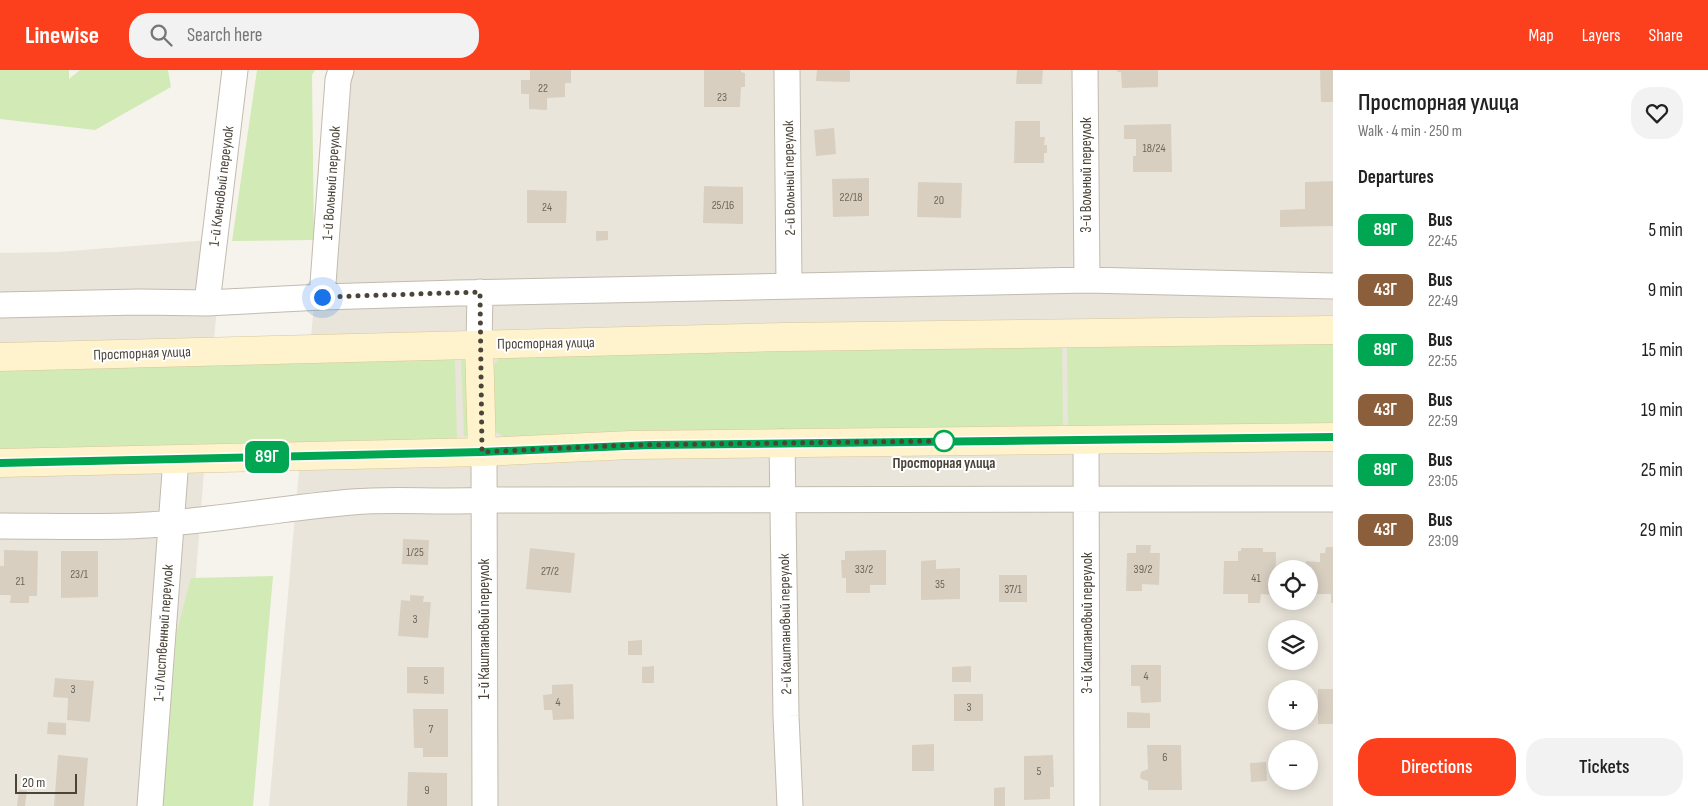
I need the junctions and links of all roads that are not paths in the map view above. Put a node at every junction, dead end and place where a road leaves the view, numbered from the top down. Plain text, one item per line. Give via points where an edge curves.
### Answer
1 (235, 70) edge
2 (341, 70) edge
3 (787, 70) edge
4 (1085, 70) edge
5 (1087, 280) junction
6 (789, 286) junction
7 (1333, 286) edge
8 (480, 292) junction
9 (322, 297) junction
10 (207, 303) junction
11 (0, 305) edge
12 (1333, 330) edge
13 (479, 345) junction
14 (0, 357) edge
15 (1333, 437) edge
16 (1086, 439) junction
17 (782, 442) junction
18 (482, 452) junction
19 (176, 459) junction
20 (0, 463) edge
21 (1333, 499) edge
22 (484, 500) junction
23 (783, 500) junction
24 (1087, 500) junction
25 (172, 522) junction
26 (0, 526) edge
27 (150, 806) edge
28 (485, 806) edge
29 (790, 806) edge
30 (1087, 806) edge

1 - 10 street, 1-й Кленовый переулок
2 - 9 street, 1-й Вольный переулок
3 - 6 street, 2-й Вольный переулок
4 - 5 street, 3-й Вольный переулок
5 - 6 street
5 - 7 street
6 - 8 street
8 - 9 street
8 - 13 street
9 - 10 street
10 - 11 street
12 - 13 main road, Просторная улица
13 - 14 main road, Просторная улица
13 - 18 main road
15 - 16 main road
16 - 17 main road
16 - 24 street, 3-й Каштановый переулок
17 - 18 main road
17 - 23 street, 2-й Каштановый переулок
18 - 19 main road
18 - 22 street, 1-й Каштановый переулок
19 - 20 main road
19 - 25 street, 1-й Лиственный переулок
21 - 24 street
22 - 23 street
22 - 25 street via 389,499
22 - 28 street, 1-й Каштановый переулок
23 - 24 street
23 - 29 street, 2-й Каштановый переулок
24 - 30 street, 3-й Каштановый переулок
25 - 26 street via 112,526
25 - 27 street, 1-й Лиственный переулок

